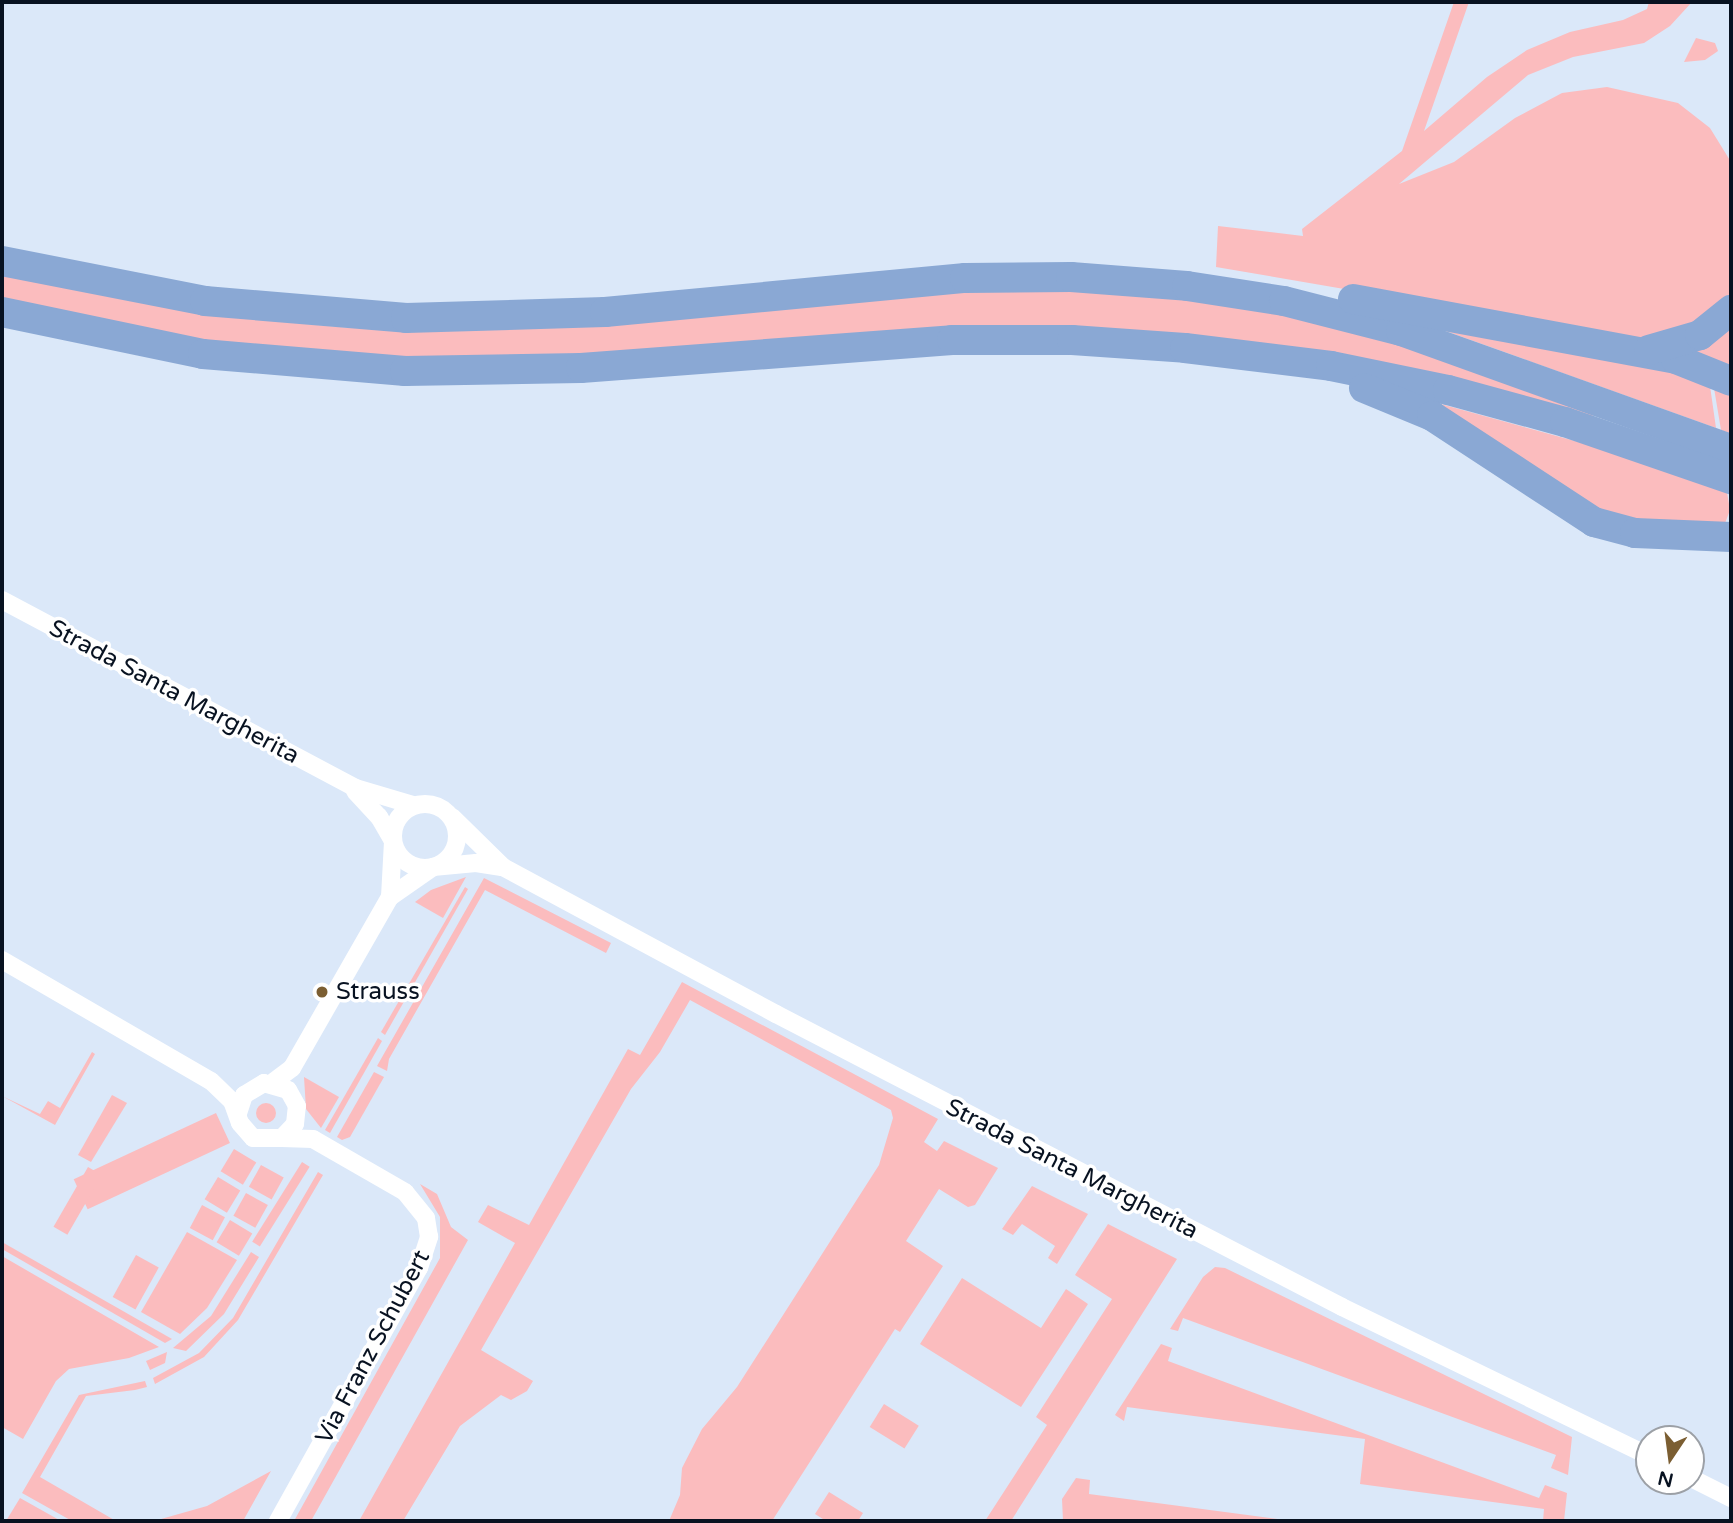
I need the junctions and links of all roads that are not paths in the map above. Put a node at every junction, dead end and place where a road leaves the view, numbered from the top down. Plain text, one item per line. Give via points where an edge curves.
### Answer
1 (2, 261) edge
2 (1071, 277) junction
3 (1731, 310) edge
4 (2, 312) edge
5 (1152, 345) junction
6 (1625, 349) junction
7 (1731, 381) edge
8 (1731, 449) edge
9 (1718, 474) edge
10 (1731, 537) edge
11 (2, 600) edge
12 (347, 783) junction
13 (413, 806) junction
14 (452, 817) junction
15 (393, 841) junction
16 (433, 867) junction
17 (503, 867) junction
18 (390, 897) junction
19 (2, 960) edge
20 (292, 1068) junction
21 (211, 1081) junction
22 (272, 1083) junction
23 (249, 1089) junction
24 (295, 1106) junction
25 (238, 1114) junction
26 (282, 1138) junction
27 (313, 1139) junction
28 (1635, 1450) edge
29 (1705, 1485) edge
30 (1731, 1498) edge
31 (278, 1521) edge

1 - 2 highway via 205,302 406,318 525,317 925,281
2 - 6 highway via 1152,267 1200,271
2 - 8 highway via 1187,286 1323,310 1438,344
3 - 6 highway via 1708,330 1682,343
4 - 5 highway via 203,354 405,371 581,368 952,340
5 - 9 highway via 1292,360 1448,390 1565,422
5 - 10 highway via 1232,365 1334,380 1388,396 1432,416 1569,509 1606,527 1635,533
6 - 7 highway via 1690,363
11 - 12 street, Strada Santa Margherita
12 - 13 street, Strada Santa Margherita
12 - 15 street, Strada Santa Margherita via 379,817
13 - 14 street, Strada Santa Margherita via 434,805
13 - 15 street via 397,820
14 - 16 street via 455,847
14 - 17 street, Strada Santa Margherita
15 - 16 street, Strada Santa Margherita via 403,860
15 - 18 street
16 - 17 street, Strada Santa Margherita via 476,863
16 - 18 street
17 - 28 street, Strada Santa Margherita via 1092,1180
18 - 20 street
19 - 21 street
20 - 22 street
20 - 24 street
21 - 23 street
21 - 25 street
22 - 23 street
22 - 24 street
23 - 25 street
24 - 26 street
24 - 27 street, Via Franz Schubert
25 - 26 street via 253,1138
26 - 27 street, Via Franz Schubert
27 - 31 street, Via Franz Schubert via 405,1192 426,1218 429,1237 419,1268
29 - 30 street

